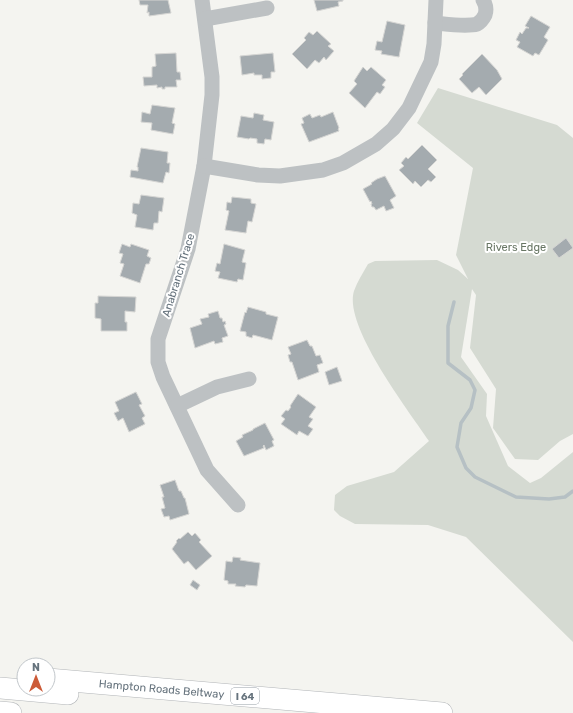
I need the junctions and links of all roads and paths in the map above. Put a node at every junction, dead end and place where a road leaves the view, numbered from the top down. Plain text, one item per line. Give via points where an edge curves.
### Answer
1 (202, 0) edge
2 (436, 0) edge
3 (482, 0) edge
4 (267, 8) dead end
5 (205, 19) junction
6 (435, 23) junction
7 (204, 166) junction
8 (249, 379) dead end
9 (177, 406) junction
10 (238, 505) dead end
11 (0, 675) edge
12 (16, 676) edge
13 (56, 680) edge
14 (0, 688) edge
15 (0, 712) edge
16 (11, 713) edge
17 (282, 713) edge
18 (442, 713) edge

1 - 5 street, Anabranch Trace
2 - 6 street
3 - 6 street via 486,12 483,20 477,24
4 - 5 street
5 - 7 street, Anabranch Trace via 212,96
6 - 7 street via 431,62 409,108 393,129 360,154 323,170 280,176
7 - 9 street, Anabranch Trace via 188,249 158,339 158,362
8 - 9 street via 217,387
9 - 10 street, Anabranch Trace via 207,470
11 - 12 highway
13 - 18 highway, Hampton Roads Beltway / I 64
14 - 17 highway
15 - 16 highway

